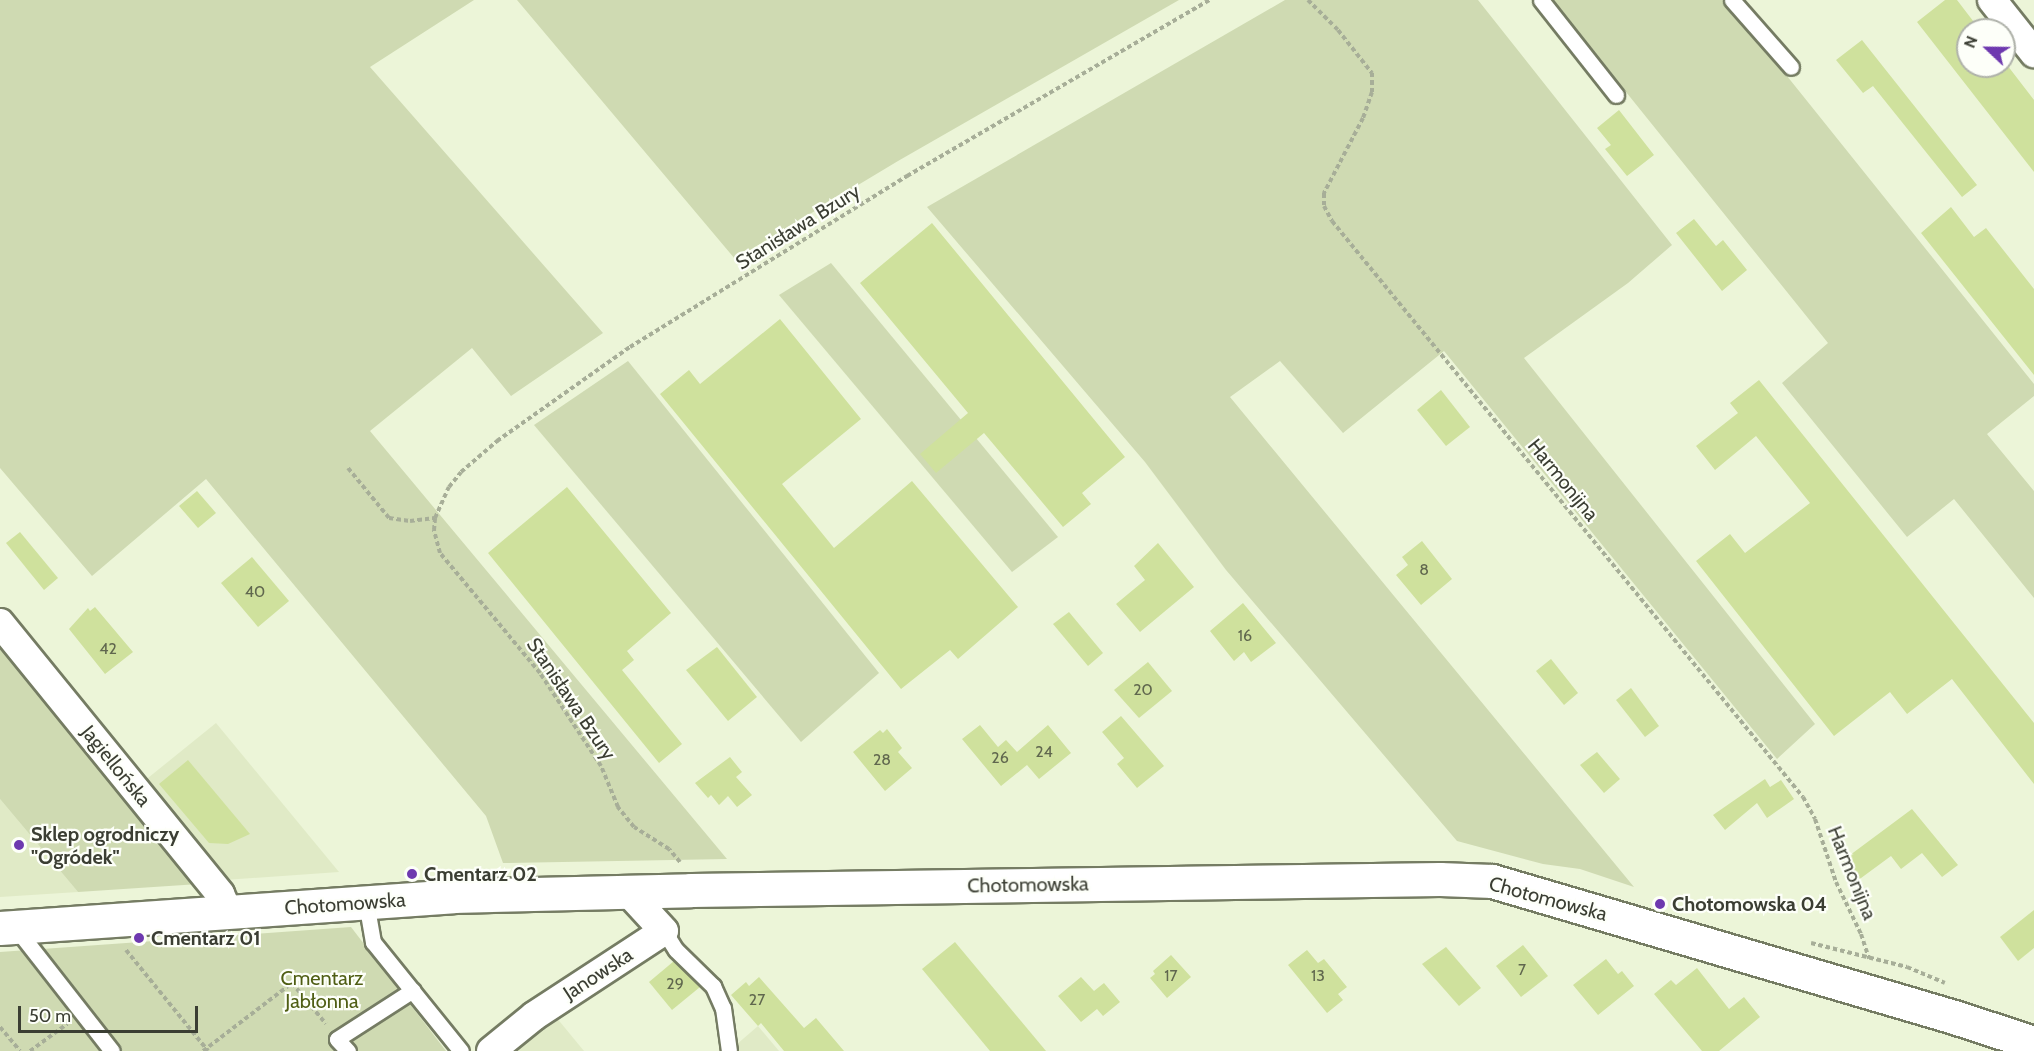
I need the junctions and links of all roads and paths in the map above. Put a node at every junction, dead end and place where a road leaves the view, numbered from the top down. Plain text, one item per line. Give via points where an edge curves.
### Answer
1 (1210, 0) edge
2 (1308, 0) edge
3 (1541, 0) edge
4 (1732, 0) edge
5 (1992, 0) edge
6 (2034, 53) edge
7 (1791, 68) dead end
8 (1616, 95) dead end
9 (348, 468) dead end
10 (435, 518) junction
11 (0, 623) edge
12 (691, 890) junction
13 (628, 892) junction
14 (366, 902) junction
15 (228, 912) junction
16 (8, 927) edge
17 (664, 931) junction
18 (126, 950) dead end
19 (413, 990) junction
20 (1871, 992) junction
21 (82, 1013) junction
22 (0, 1027) edge
23 (338, 1039) junction
24 (2034, 1043) edge
25 (206, 1050) edge
26 (20, 1051) edge
27 (30, 1051) edge
28 (112, 1051) edge
29 (348, 1051) edge
30 (461, 1051) edge
31 (491, 1051) edge
32 (729, 1051) edge

1 - 10 path, Stanisława Bzury via 907,176 630,347 496,441 449,487
2 - 20 path, Harmonijna via 1372,73 1372,92 1363,118 1324,193 1324,207 1803,797 1861,934 1871,967
3 - 8 lane
4 - 7 lane
5 - 6 street
9 - 10 path via 389,518
10 - 12 path, Stanisława Bzury via 440,553 540,673 601,766 618,807 634,827 669,849 687,871
11 - 15 street, Jagiellońska via 220,894
12 - 13 street, Chotomowska
12 - 20 street, Chotomowska via 1492,881
13 - 14 street, Chotomowska
13 - 17 street
14 - 15 street, Chotomowska
14 - 19 lane via 373,942
15 - 16 street, Chotomowska
16 - 21 lane
17 - 31 street, Janowska via 534,1016
17 - 32 lane via 676,950 713,986 723,1008
18 - 25 path
19 - 23 lane
19 - 30 lane
20 - 24 street, Chotomowska
21 - 27 path
21 - 28 lane
22 - 26 path
23 - 25 path via 292,983
23 - 29 lane

